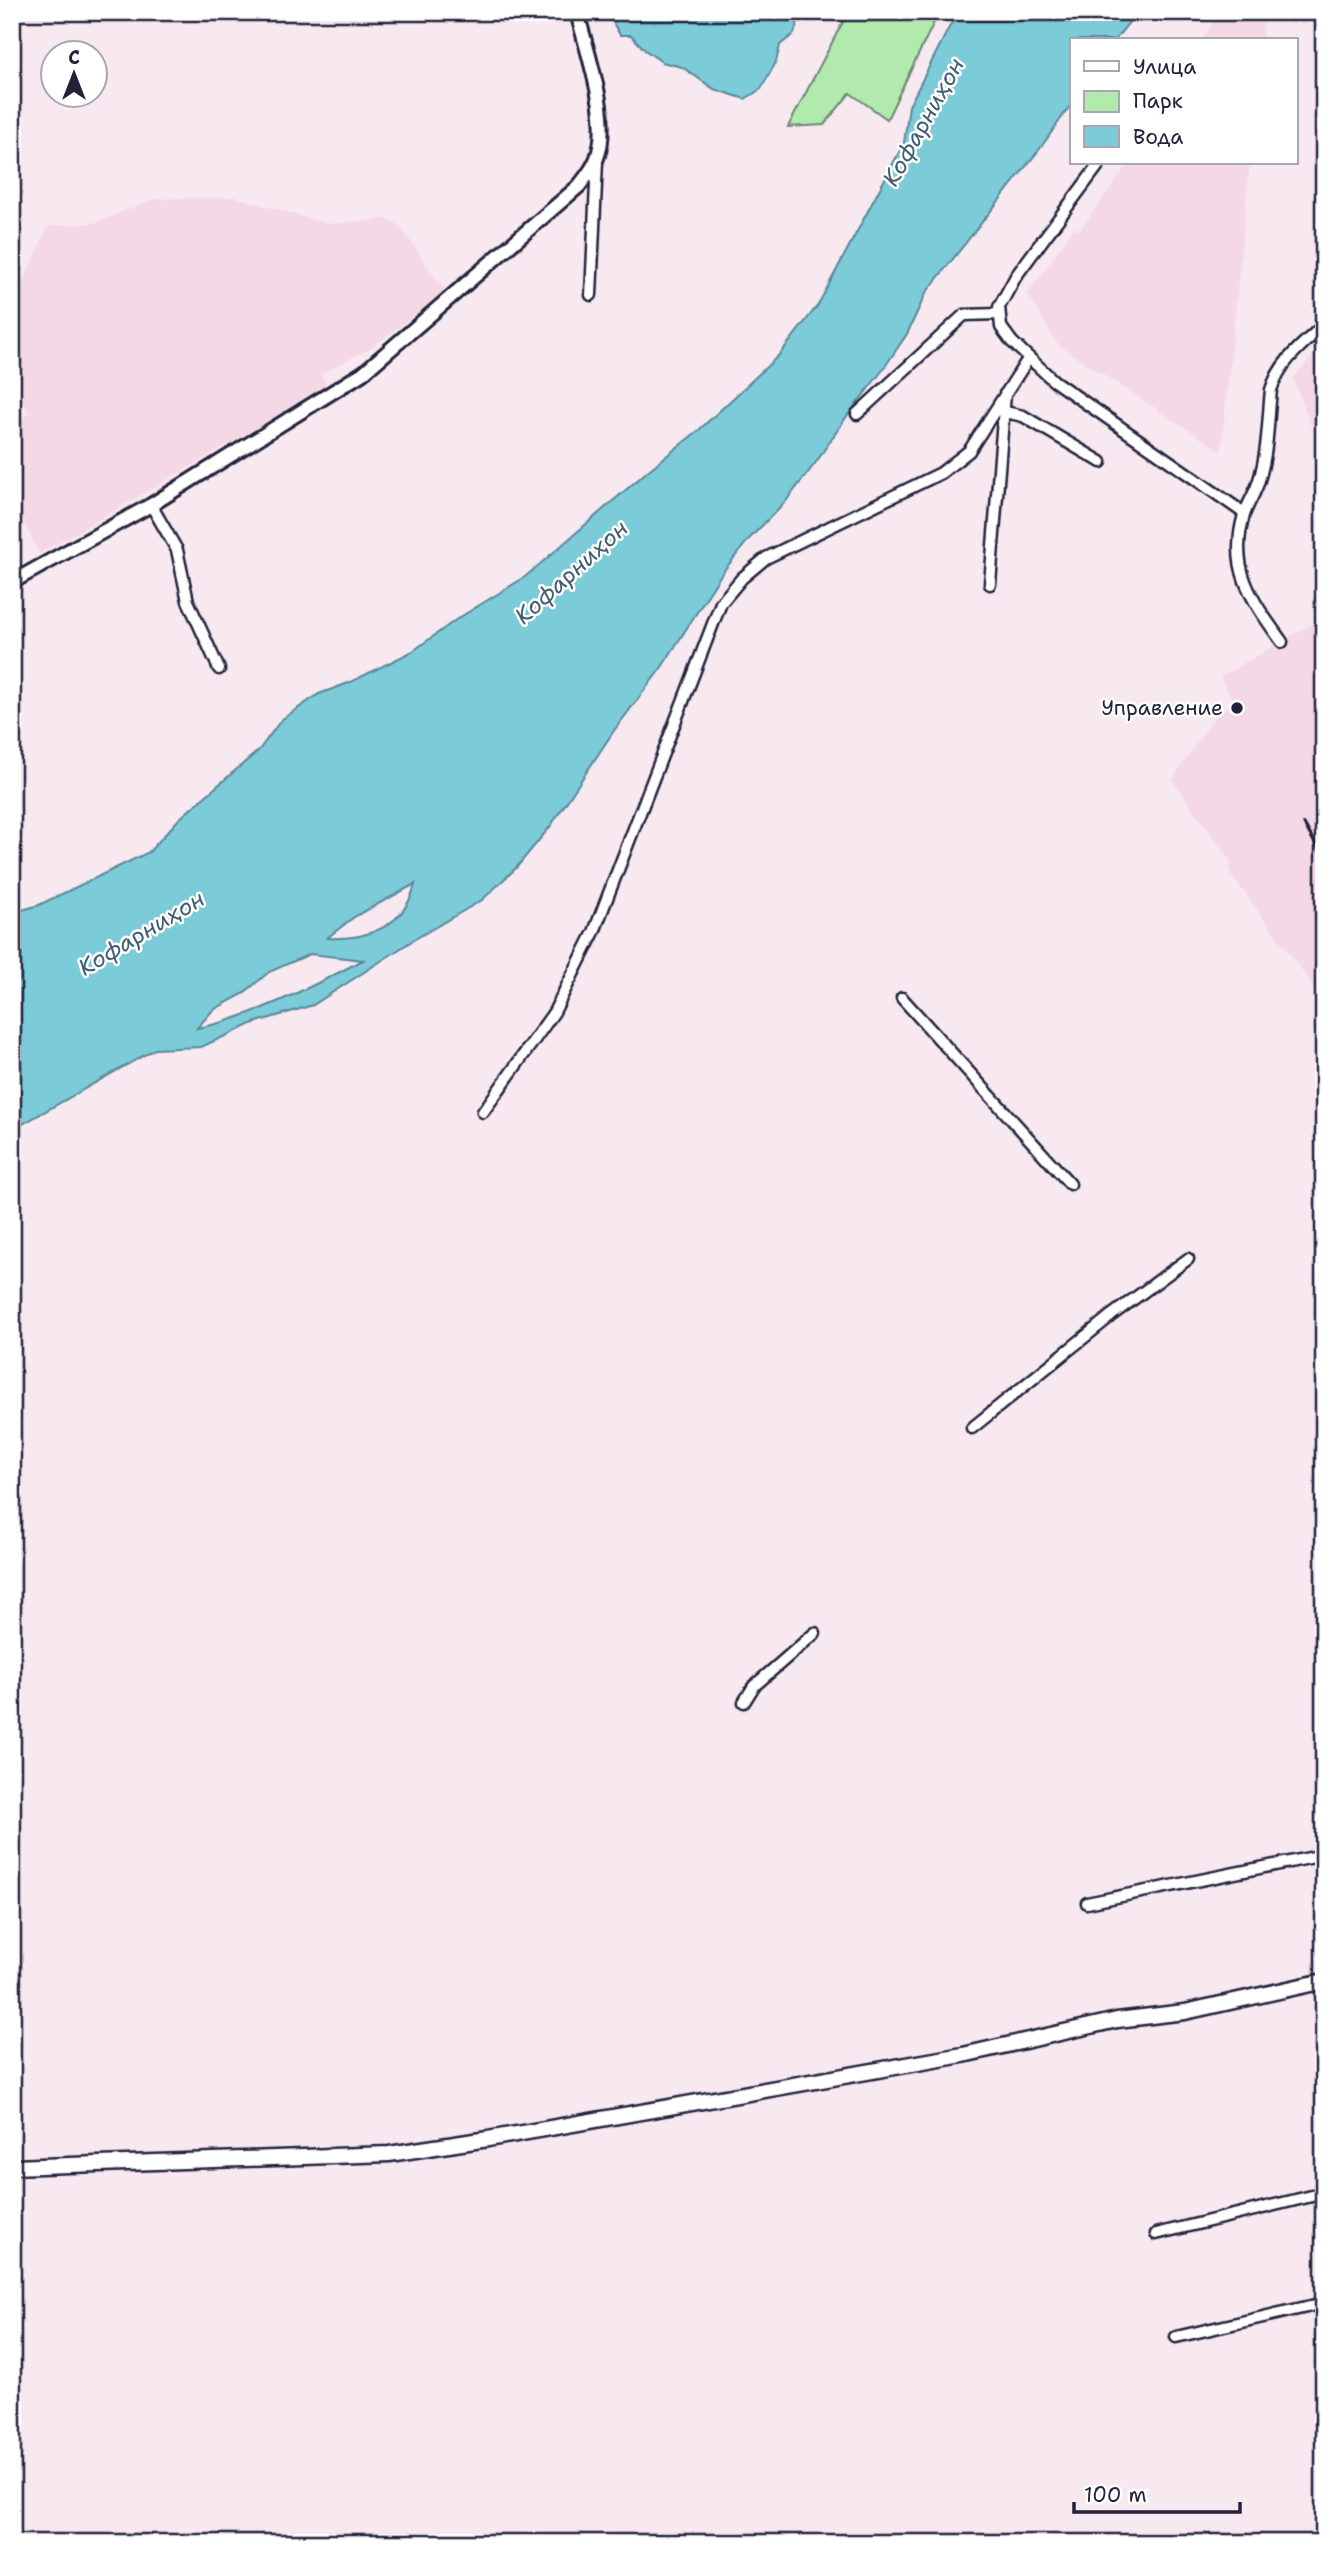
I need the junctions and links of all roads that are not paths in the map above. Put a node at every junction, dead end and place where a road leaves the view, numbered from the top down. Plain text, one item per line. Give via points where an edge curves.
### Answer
1 (578, 12) edge
2 (597, 157) junction
3 (1099, 164) edge
4 (591, 295) dead end
5 (999, 314) junction
6 (1324, 325) edge
7 (1028, 359) junction
8 (1005, 394) junction
9 (1005, 412) junction
10 (857, 414) dead end
11 (1101, 462) dead end
12 (151, 505) junction
13 (1244, 513) junction
14 (12, 582) edge
15 (990, 584) dead end
16 (1282, 642) dead end
17 (219, 669) dead end
18 (902, 998) dead end
19 (483, 1112) dead end
20 (1070, 1184) dead end
21 (1188, 1259) dead end
22 (972, 1428) dead end
23 (815, 1633) dead end
24 (744, 1702) dead end
25 (1324, 1856) edge
26 (1087, 1903) dead end
27 (1324, 1981) edge
28 (12, 2167) edge
29 (1324, 2193) edge
30 (1156, 2234) dead end
31 (1324, 2303) edge
32 (1176, 2337) dead end

1 - 2 street via 599,98
2 - 4 street
2 - 12 street via 579,186 363,373
3 - 5 street via 1016,276
5 - 7 street via 1001,327
5 - 10 street via 964,315
6 - 13 street via 1287,359 1276,376 1259,480
7 - 8 street
7 - 13 street
8 - 9 street
8 - 19 street via 969,451 941,473 766,558 741,578 721,603 594,932 554,1012
9 - 11 street via 1023,416
9 - 15 street
12 - 14 street
12 - 17 street via 177,550 188,601
13 - 16 street via 1238,554 1243,578
18 - 20 street
21 - 22 street via 1112,1314
23 - 24 street via 754,1686
25 - 26 street
27 - 28 main road via 1185,2012 1117,2020 963,2056 488,2140 389,2154
29 - 30 street
31 - 32 street

